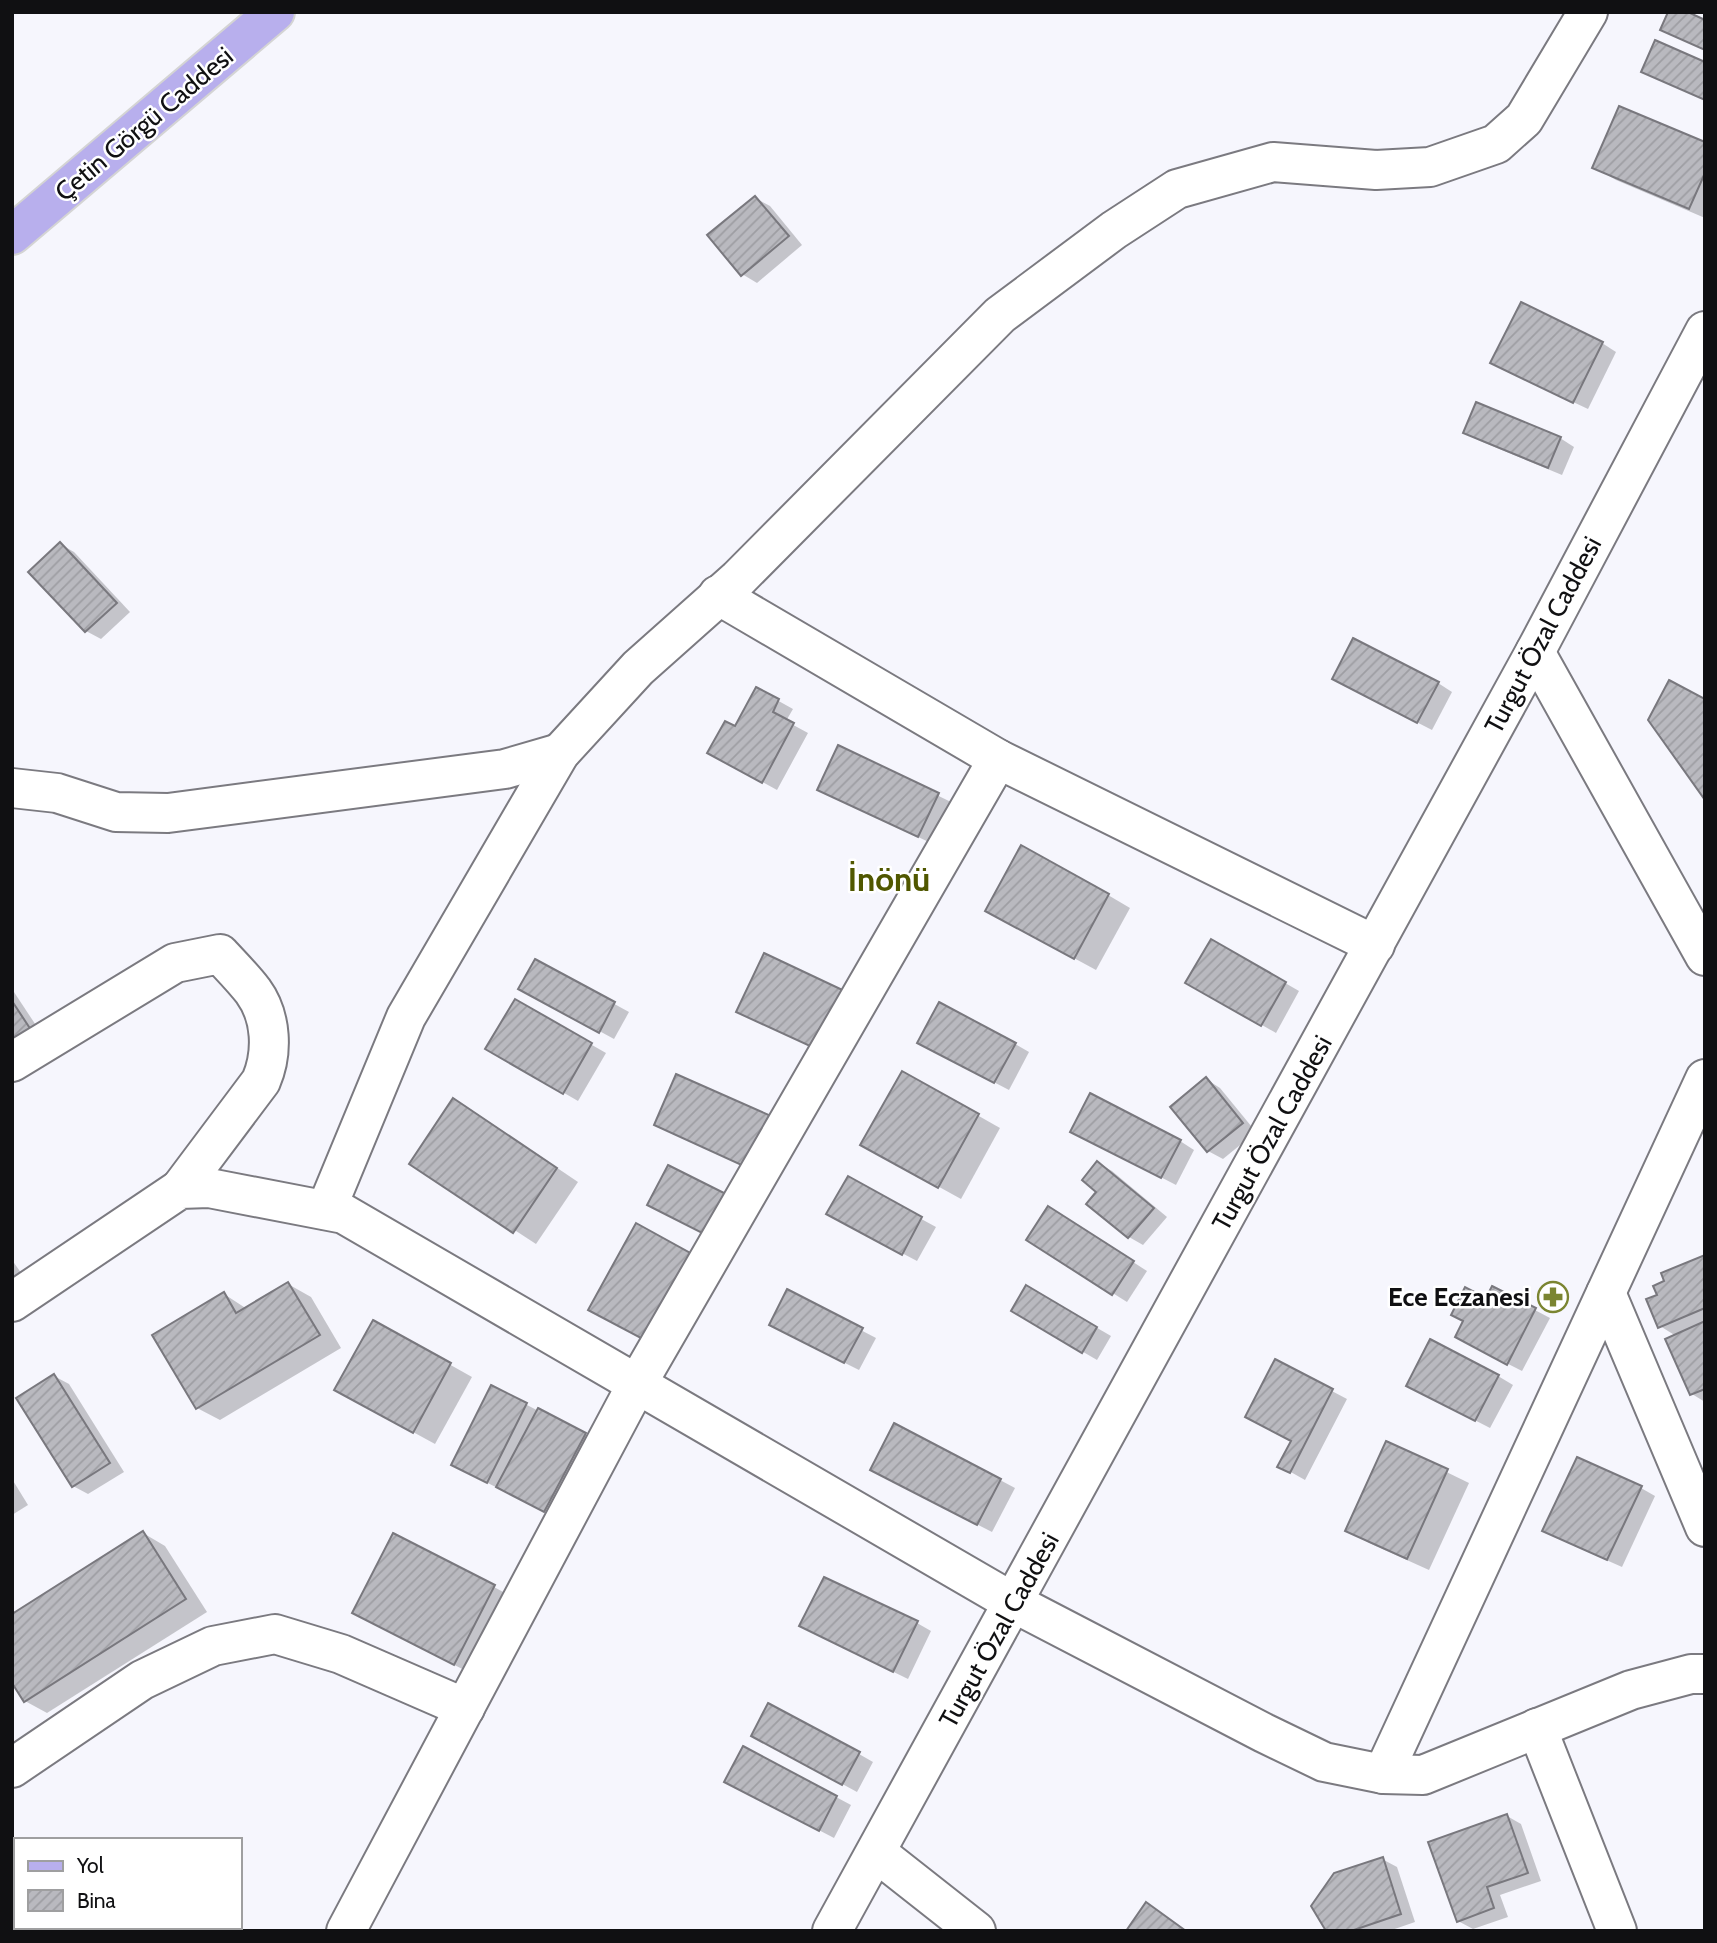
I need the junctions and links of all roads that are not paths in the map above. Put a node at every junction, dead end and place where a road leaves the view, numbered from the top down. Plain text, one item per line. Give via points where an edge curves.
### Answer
1 (275, 12) edge
2 (1588, 12) edge
3 (12, 235) edge
4 (1705, 331) edge
5 (718, 595) junction
6 (1535, 652) junction
7 (560, 753) junction
8 (998, 759) junction
9 (12, 788) edge
10 (1375, 945) junction
11 (1705, 956) edge
12 (12, 1062) edge
13 (1705, 1079) edge
14 (180, 1189) junction
15 (326, 1210) junction
16 (1606, 1293) junction
17 (12, 1302) edge
18 (637, 1384) junction
19 (1705, 1527) edge
20 (1014, 1602) junction
21 (1705, 1674) edge
22 (465, 1708) junction
23 (1537, 1728) junction
24 (12, 1768) edge
25 (1383, 1774) junction
26 (877, 1853) junction
27 (360, 1926) edge
28 (832, 1931) edge
29 (976, 1931) edge
30 (1617, 1931) edge

1 - 3 main road, Çetin Görgü Caddesi
2 - 5 street via 1524,119 1496,144 1430,167 1376,170 1273,162 1177,190 1114,230 1000,315
4 - 6 street, Turgut Özal Caddesi
5 - 7 street via 638,668
5 - 8 street
6 - 10 street, Turgut Özal Caddesi
6 - 11 street
7 - 9 street via 505,769 169,813 116,812 57,793
7 - 15 street via 406,1017
8 - 10 street
8 - 18 street
10 - 20 street, Turgut Özal Caddesi
12 - 14 street via 175,963 220,954 255,993 269,1031 268,1066
13 - 16 street
14 - 15 street via 209,1188
14 - 17 street
15 - 18 street via 344,1214
16 - 19 street
16 - 25 street
18 - 20 street
18 - 22 street
20 - 25 street via 1324,1762
20 - 26 street, Turgut Özal Caddesi
21 - 23 street via 1632,1690
22 - 24 street via 341,1654 275,1634 213,1646 142,1680
22 - 27 street
23 - 25 street via 1423,1774
23 - 30 street
26 - 28 street, Turgut Özal Caddesi
26 - 29 street

